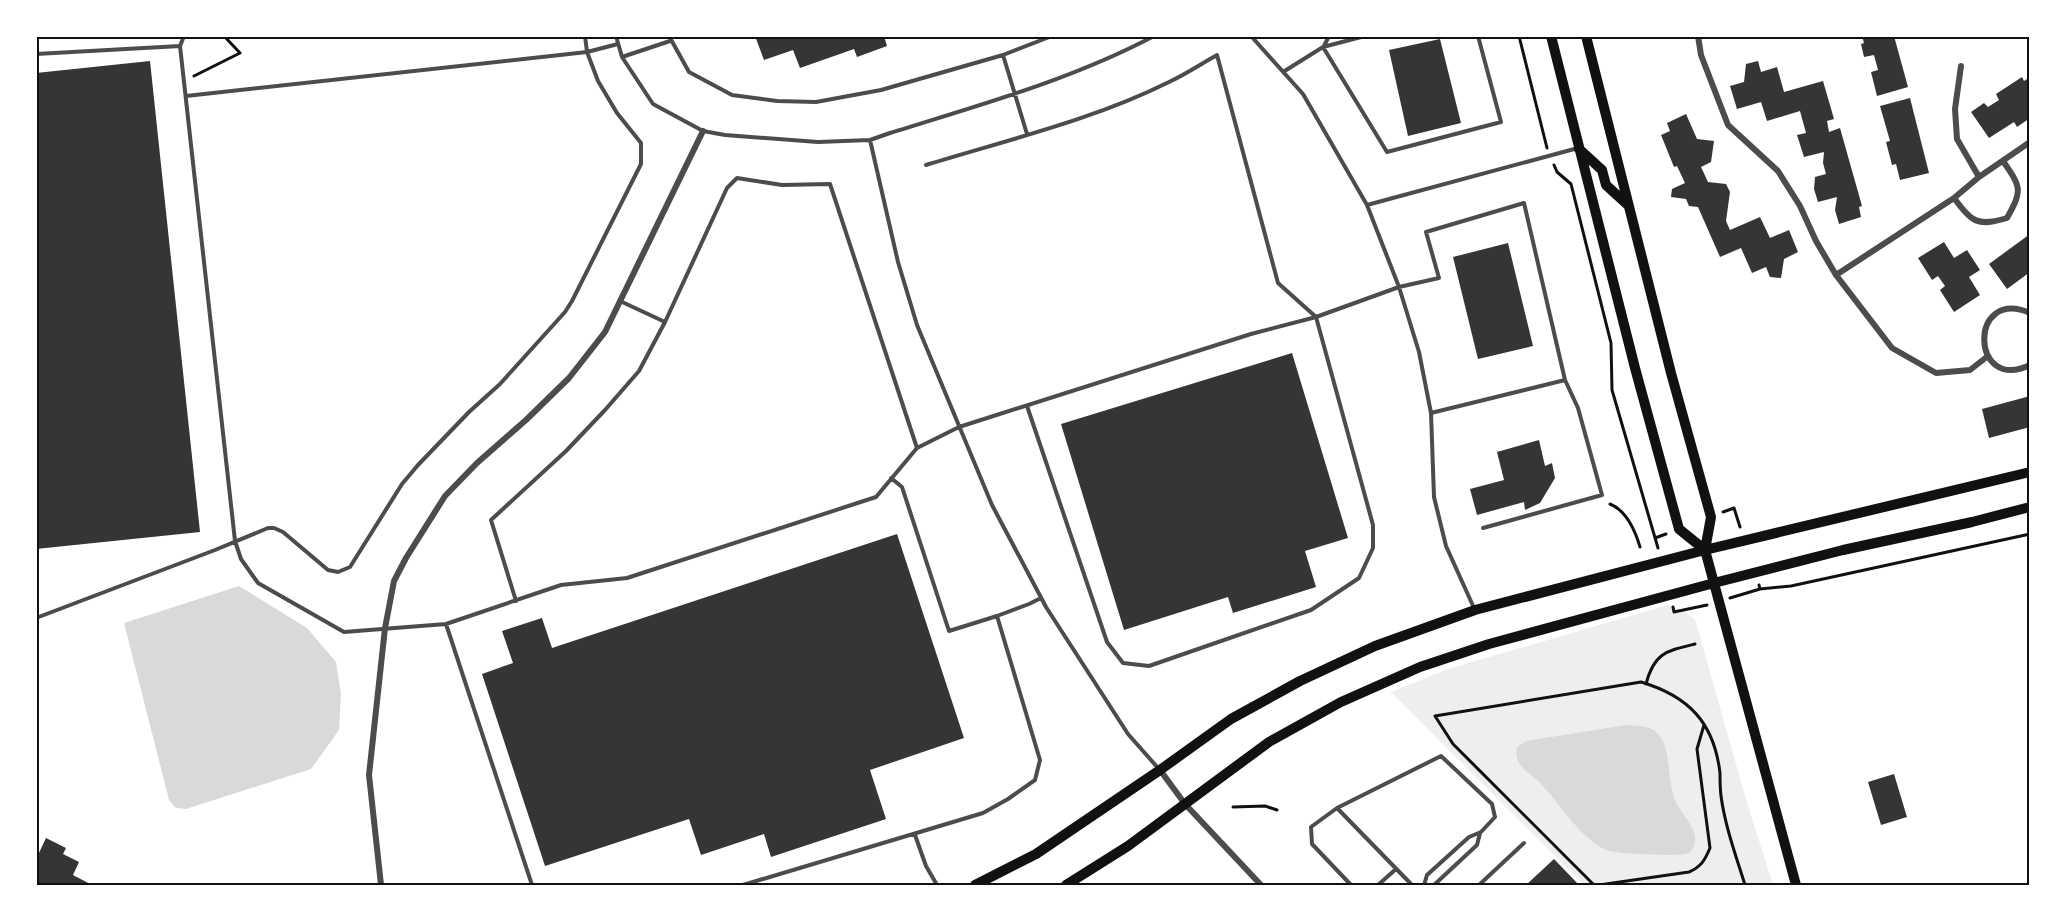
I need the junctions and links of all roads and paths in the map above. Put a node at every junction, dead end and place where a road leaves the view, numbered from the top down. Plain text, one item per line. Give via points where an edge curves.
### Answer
1 (184, 36) edge
2 (224, 36) edge
3 (585, 36) edge
4 (616, 36) edge
5 (1052, 36) edge
6 (1154, 36) edge
7 (1251, 36) edge
8 (1329, 36) edge
9 (1365, 36) edge
10 (1478, 36) edge
11 (1519, 36) edge
12 (1551, 36) edge
13 (1586, 36) edge
14 (1698, 36) edge
15 (670, 39) edge
16 (618, 44) junction
17 (180, 46) junction
18 (1323, 47) junction
19 (587, 52) junction
20 (36, 54) edge
21 (1003, 55) junction
22 (622, 57) junction
23 (1961, 66) dead end
24 (1283, 72) junction
25 (185, 81) junction
26 (1015, 93) junction
27 (186, 96) junction
28 (703, 131) junction
29 (1028, 134) junction
30 (870, 140) junction
31 (2030, 142) edge
32 (1578, 148) junction
33 (1549, 156) junction
34 (2003, 161) junction
35 (926, 165) dead end
36 (1979, 177) junction
37 (1954, 198) junction
38 (1367, 205) junction
39 (1629, 207) junction
40 (1836, 275) junction
41 (1399, 287) junction
42 (620, 301) junction
43 (2030, 313) edge
44 (1316, 317) junction
45 (665, 322) junction
46 (1988, 356) junction
47 (2030, 365) edge
48 (1565, 380) junction
49 (1027, 406) junction
50 (1431, 413) junction
51 (959, 428) junction
52 (917, 448) junction
53 (2030, 472) edge
54 (891, 478) junction
55 (1610, 504) dead end
56 (2030, 507) edge
57 (1483, 528) dead end
58 (2030, 534) edge
59 (235, 541) junction
60 (1656, 543) dead end
61 (1640, 547) dead end
62 (1705, 550) junction
63 (1714, 583) junction
64 (1760, 589) dead end
65 (1041, 597) junction
66 (516, 601) junction
67 (1475, 610) junction
68 (997, 616) junction
69 (36, 618) edge
70 (446, 624) junction
71 (385, 628) junction
72 (1695, 644) dead end
73 (1646, 684) junction
74 (1705, 723) junction
75 (1160, 770) junction
76 (1185, 804) junction
77 (1233, 807) dead end
78 (1337, 808) junction
79 (1276, 810) dead end
80 (1480, 832) junction
81 (915, 835) junction
82 (1524, 843) dead end
83 (1396, 869) junction
84 (381, 885) edge
85 (532, 885) edge
86 (743, 885) edge
87 (937, 885) edge
88 (975, 885) edge
89 (1066, 885) edge
90 (1261, 885) edge
91 (1351, 885) edge
92 (1378, 885) edge
93 (1412, 885) edge
94 (1425, 885) edge
95 (1434, 885) edge
96 (1479, 885) edge
97 (1594, 885) edge
98 (1599, 885) edge
99 (1746, 885) edge
100 (1796, 885) edge

1 - 17 lane
2 - 25 path via 240,53
3 - 19 lane
4 - 16 lane
5 - 21 lane
6 - 26 lane via 1122,53
7 - 24 lane
8 - 18 lane
9 - 18 lane
10 - 18 lane via 1501,122 1387,152
11 - 33 path
12 - 32 main road
13 - 39 main road
14 - 40 street via 1701,55 1728,125 1778,171
15 - 21 lane via 689,72 732,96 777,101 816,102 881,90
15 - 22 lane
16 - 19 lane
16 - 22 lane
17 - 20 lane
17 - 25 lane
18 - 24 lane
19 - 27 lane
19 - 59 lane via 616,113 641,143 642,164 573,301 500,384 402,484 350,567 338,572 328,570 274,528
21 - 26 lane
22 - 28 lane via 652,104
23 - 36 street via 1955,110 1957,139
24 - 38 lane via 1303,94
25 - 27 lane
26 - 29 lane
26 - 30 lane
27 - 59 lane
28 - 30 lane via 818,142
28 - 42 street
29 - 35 lane
29 - 44 lane via 1123,103 1217,55 1278,283
30 - 51 lane via 914,315
31 - 34 street
32 - 33 lane
32 - 39 main road via 1602,170 1606,185
32 - 62 main road via 1679,529
33 - 38 lane
33 - 60 path via 1557,172 1571,184 1611,343 1612,390
34 - 36 street
34 - 37 street via 2017,181 2018,199 2007,218 1988,224 1975,220
36 - 37 street
37 - 40 street
38 - 41 lane
39 - 62 main road via 1711,517
40 - 46 street via 1892,348 1936,373 1970,370
41 - 44 lane
41 - 48 lane via 1439,278 1426,232 1524,203
41 - 50 lane via 1419,352
42 - 45 lane
42 - 71 street via 605,332 569,378 445,496 394,581
43 - 46 street via 2010,308 1992,317 1983,336
44 - 49 lane
44 - 49 lane via 1373,525 1373,548 1359,578 1311,610 1149,666 1123,663 1107,642
45 - 52 lane via 727,188 737,178 782,185 830,184
45 - 66 lane via 639,371 605,410 491,520
46 - 47 street via 1994,363 2012,370
48 - 50 lane
48 - 57 lane via 1578,408 1602,495
49 - 51 lane
50 - 67 lane via 1434,497 1446,546
51 - 52 lane
51 - 65 lane via 992,505
52 - 54 lane
53 - 62 main road
54 - 66 lane via 876,497 627,578 561,585
54 - 68 lane via 902,487 949,631
55 - 61 path via 1634,526
56 - 63 main road
58 - 64 path via 1791,586
59 - 69 lane
59 - 71 lane via 241,559 258,583 344,632
62 - 63 main road
62 - 67 main road
63 - 76 main road via 1489,644 1420,667 1341,702 1269,742
63 - 100 main road
65 - 68 lane
65 - 75 lane via 1128,734
66 - 70 lane
67 - 75 main road via 1375,646 1300,681 1231,718
68 - 81 lane via 1040,760 1035,780 983,813
70 - 71 lane
70 - 85 lane
71 - 84 street via 369,775
72 - 73 path via 1659,657
73 - 74 path via 1689,704
73 - 97 path via 1435,716 1454,744
74 - 98 path via 1697,749 1710,848 1706,860 1689,872
74 - 99 path via 1715,748 1725,818
75 - 76 street
75 - 88 main road via 1036,854
76 - 89 main road
76 - 90 street
77 - 79 path via 1265,806
78 - 80 lane via 1441,756 1492,804 1496,818
78 - 83 lane
78 - 91 lane via 1311,827 1312,844
80 - 94 lane via 1469,837 1427,875
80 - 95 lane via 1477,845
81 - 86 lane
81 - 87 lane
82 - 96 lane
83 - 92 lane
83 - 93 lane

